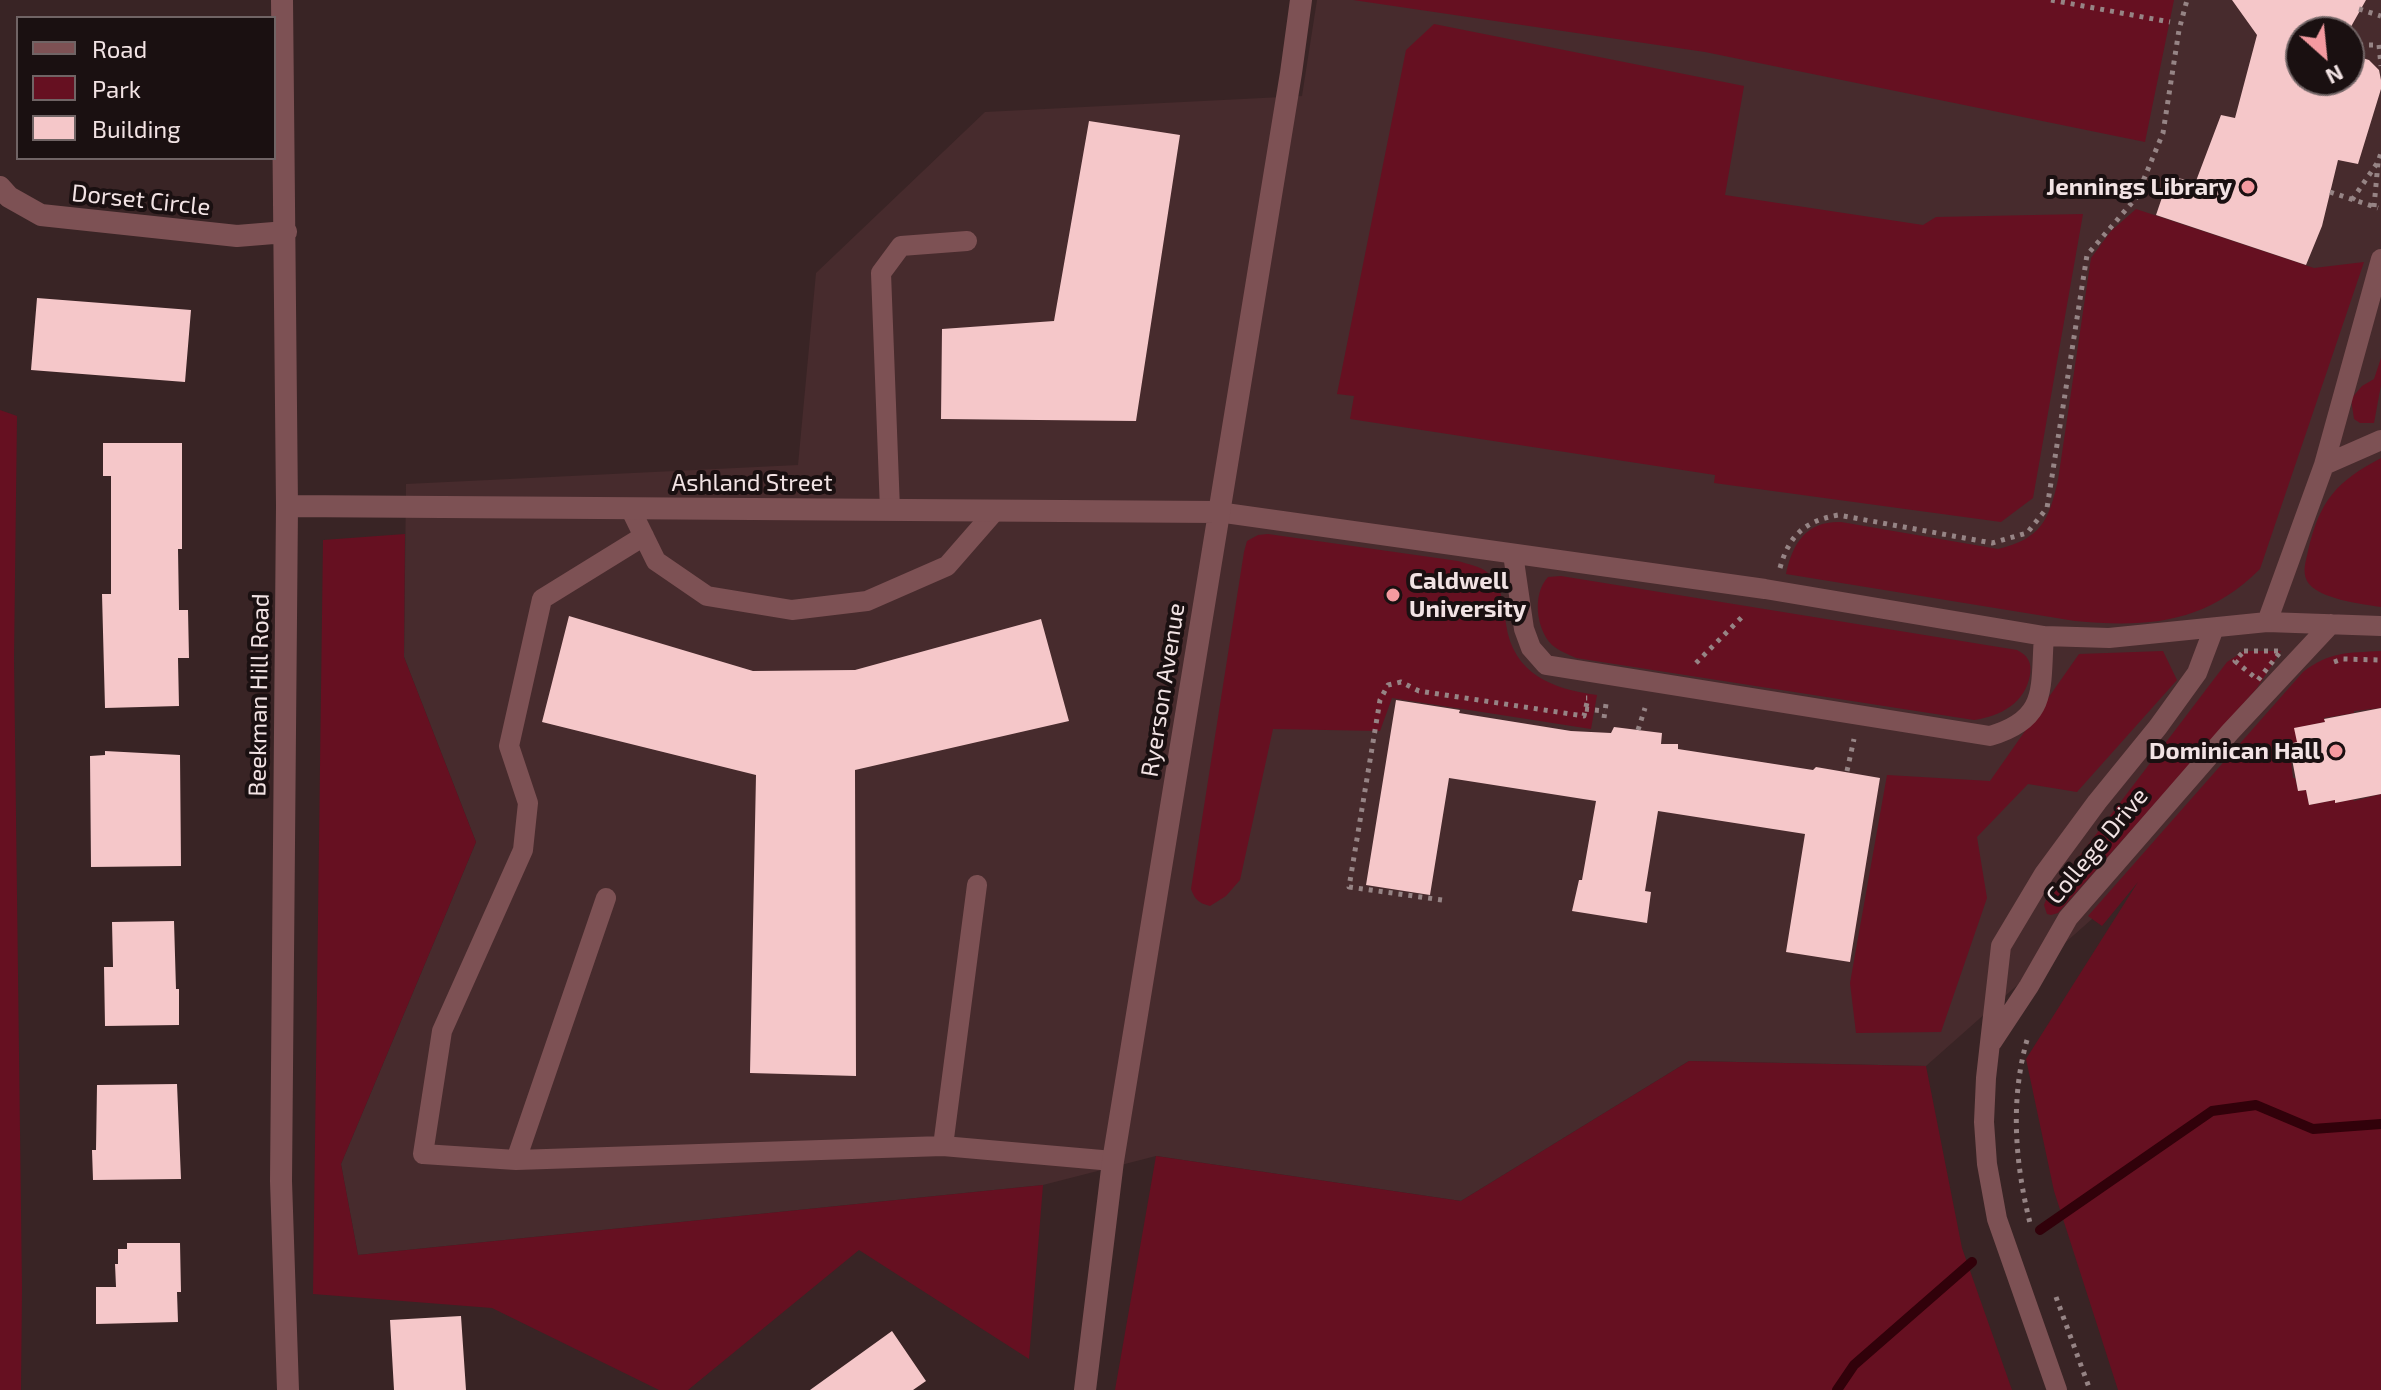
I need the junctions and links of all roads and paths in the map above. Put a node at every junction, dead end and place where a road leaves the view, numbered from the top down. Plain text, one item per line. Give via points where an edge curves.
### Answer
1 (282, 0) edge
2 (1301, 0) edge
3 (2051, 0) edge
4 (2187, 0) edge
5 (2359, 9) dead end
6 (2381, 16) edge
7 (2170, 22) dead end
8 (2380, 41) edge
9 (2381, 66) edge
10 (2381, 153) edge
11 (2378, 162) junction
12 (0, 187) edge
13 (2330, 192) dead end
14 (2352, 200) junction
15 (286, 232) junction
16 (967, 241) dead end
17 (2381, 259) edge
18 (2381, 440) edge
19 (2324, 465) junction
20 (287, 506) junction
21 (630, 508) junction
22 (890, 510) junction
23 (995, 511) junction
24 (1218, 512) junction
25 (644, 536) junction
26 (1513, 554) junction
27 (1779, 573) dead end
28 (1752, 607) dead end
29 (2267, 622) junction
30 (2331, 624) junction
31 (2381, 626) edge
32 (2214, 628) junction
33 (2044, 636) junction
34 (2381, 660) edge
35 (1695, 663) dead end
36 (2325, 665) dead end
37 (1576, 695) dead end
38 (1619, 705) dead end
39 (1632, 707) dead end
40 (1585, 709) junction
41 (1638, 730) dead end
42 (977, 885) dead end
43 (606, 898) dead end
44 (1442, 900) dead end
45 (2028, 1039) dead end
46 (1990, 1046) junction
47 (943, 1146) junction
48 (516, 1160) junction
49 (1113, 1161) junction
50 (2033, 1234) dead end
51 (2051, 1284) dead end
52 (288, 1390) edge
53 (1085, 1390) edge
54 (2057, 1390) edge
55 (2090, 1390) edge

1 - 15 street, Beekman Hill Road
2 - 24 street, Ryerson Avenue
3 - 7 path
4 - 27 path via 2163,133 2136,198 2087,255 2047,508 2027,533 1992,543 1838,515 1821,518 1788,544
5 - 6 path
8 - 9 path
10 - 11 path
11 - 14 path
11 - 14 path via 2376,208
12 - 15 street, Dorset Circle via 41,215 237,236
13 - 14 path
15 - 20 street, Beekman Hill Road
16 - 22 lane via 901,246 881,273
17 - 19 lane
18 - 19 lane
19 - 29 lane
20 - 21 street, Ashland Street
20 - 52 street, Beekman Hill Road via 281,1181
21 - 22 street, Ashland Street
21 - 25 lane
22 - 23 street, Ashland Street
23 - 24 street, Ashland Street
23 - 25 lane via 947,566 867,601 792,610 707,596 656,561
24 - 26 lane
24 - 49 street, Ryerson Avenue
25 - 48 lane via 542,599 509,746 528,803 523,850 442,1031 423,1154
26 - 33 lane
26 - 33 lane via 1524,629 1546,665 1990,736 2010,730 2039,703
28 - 35 path
29 - 30 lane
29 - 32 lane
30 - 31 lane
30 - 46 lane, College Drive via 2068,918
32 - 33 lane via 2109,638
32 - 46 lane, College Drive via 2197,673 2044,874 2001,946
34 - 36 path via 2343,659
37 - 40 path via 1588,698
38 - 40 path via 1606,704 1604,715
39 - 41 path via 1645,708
40 - 44 path via 1584,716 1419,691 1401,682 1388,685 1380,700 1349,887
42 - 47 lane
43 - 48 lane
45 - 50 path via 2015,1126
46 - 54 lane, College Drive via 1984,1122 1997,1219
47 - 48 lane
47 - 49 lane
49 - 53 street, Ryerson Avenue
51 - 55 path

